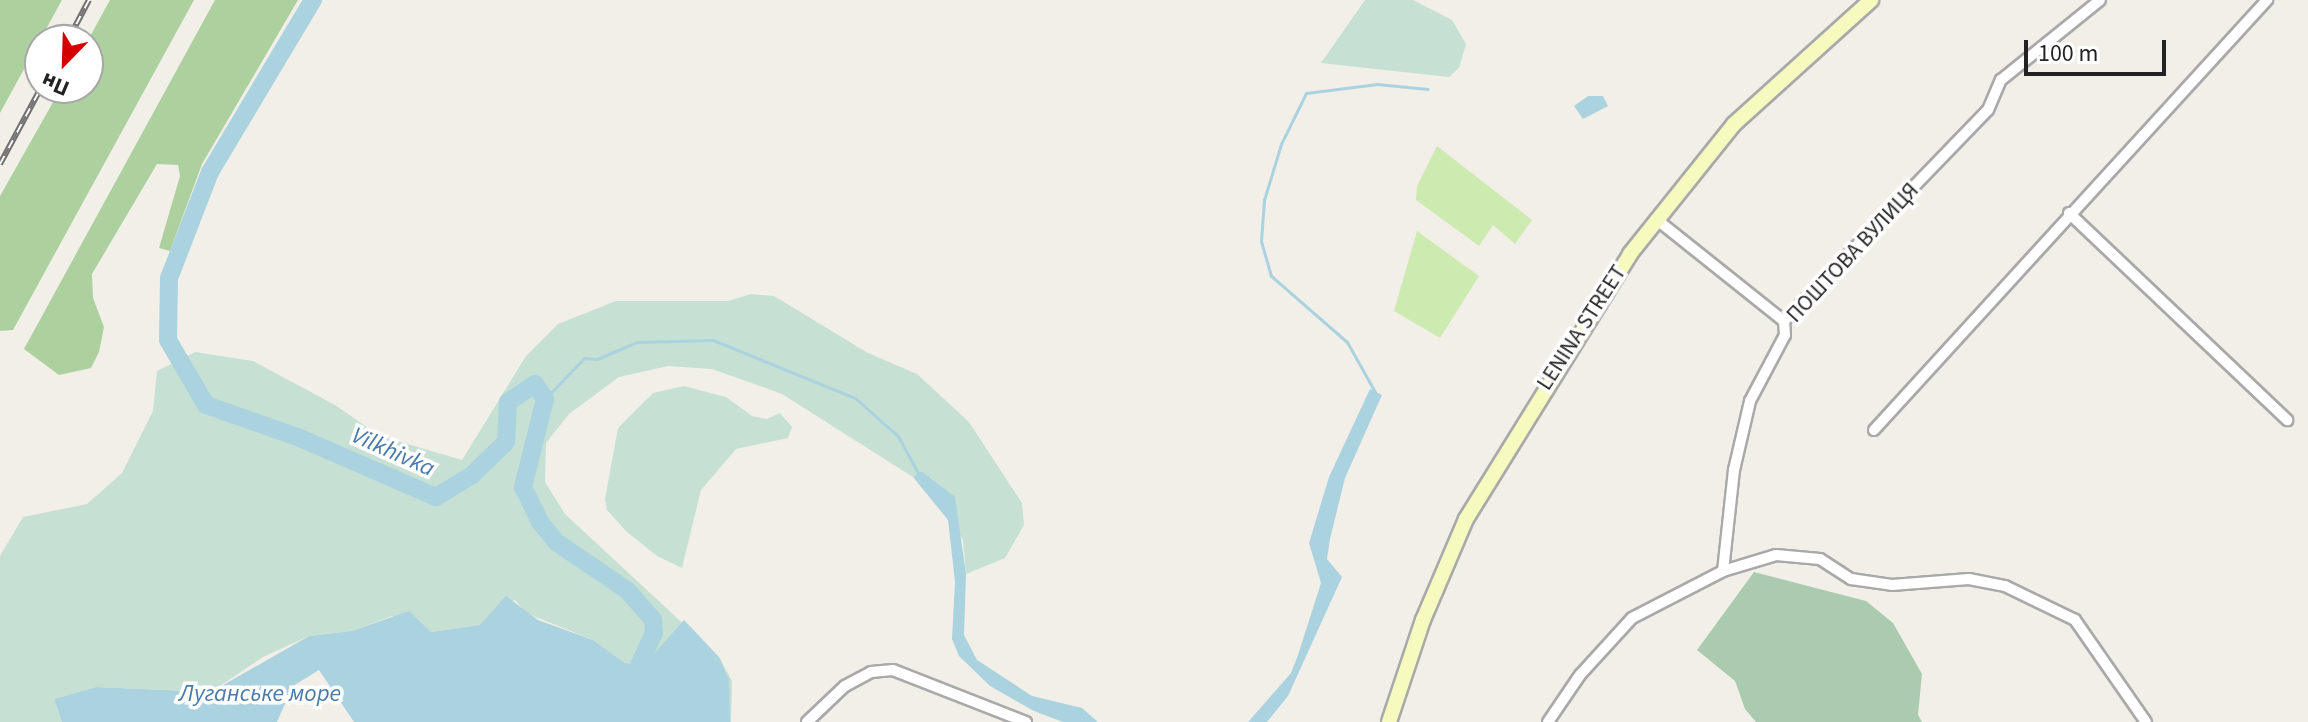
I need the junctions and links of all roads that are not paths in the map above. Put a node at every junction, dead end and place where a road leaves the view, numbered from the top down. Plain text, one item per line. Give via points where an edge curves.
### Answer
1 (1871, 0) edge
2 (2100, 0) edge
3 (2267, 0) edge
4 (2069, 213) junction
5 (1656, 219) junction
6 (1784, 321) junction
7 (2287, 420) dead end
8 (1874, 430) dead end
9 (1723, 571) junction
10 (807, 722) edge
11 (1026, 722) edge
12 (1389, 722) edge
13 (1548, 722) edge
14 (2146, 722) edge

1 - 5 street, LENINA STREET via 1734,124
2 - 6 street, ПОШТОВА ВУЛИЦЯ via 2001,80 1988,110
3 - 4 street
4 - 7 street
4 - 8 street
5 - 6 street
5 - 12 street, LENINA STREET via 1537,398 1466,519 1423,620
6 - 9 street, ПОШТОВА ВУЛИЦЯ via 1785,335 1750,401 1734,470
9 - 13 street via 1632,618 1580,675
9 - 14 street via 1776,555 1820,559 1851,579 1892,585 1969,579 2005,586 2075,620
10 - 11 street via 845,686 871,672 893,670

